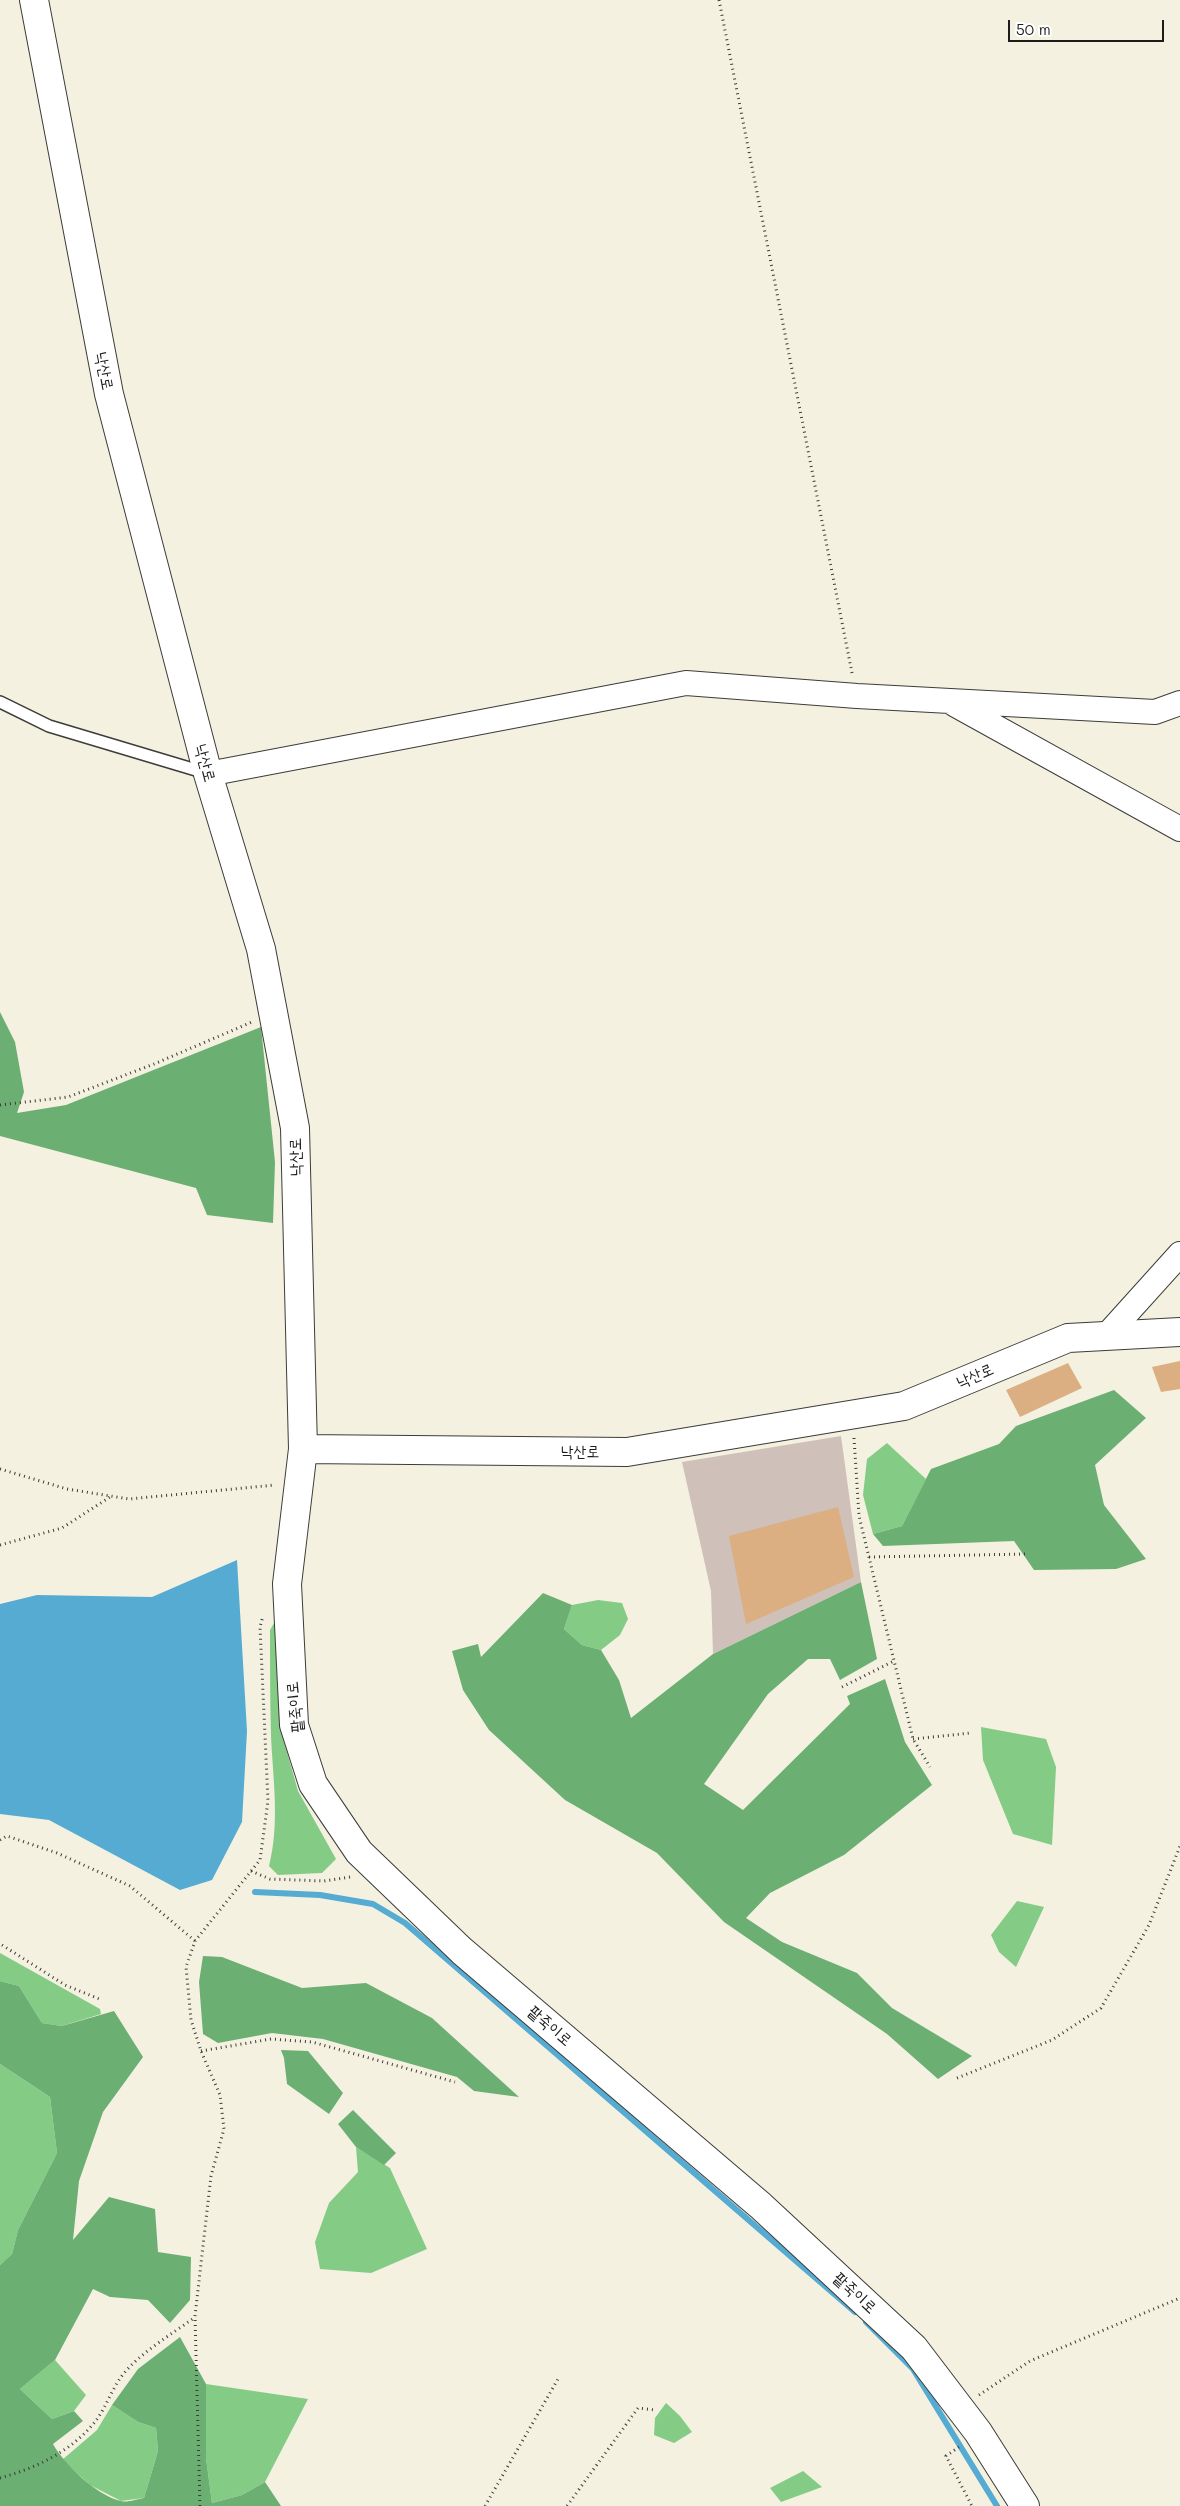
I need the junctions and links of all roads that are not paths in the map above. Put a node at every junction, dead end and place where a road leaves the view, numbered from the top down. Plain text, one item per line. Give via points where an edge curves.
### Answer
1 (34, 0) edge
2 (948, 701) junction
3 (0, 702) edge
4 (1180, 703) edge
5 (208, 774) junction
6 (1180, 829) edge
7 (1180, 1254) edge
8 (1180, 1332) edge
9 (1107, 1335) junction
10 (303, 1450) junction
11 (1025, 2506) edge

1 - 5 street, 낙산로 via 109,394
2 - 4 street via 1155,712
2 - 5 street via 686,683
2 - 6 street
3 - 5 lane via 49,726
5 - 10 street, 낙산로 via 261,949 295,1128
7 - 9 street
8 - 9 street, 낙산로
9 - 10 street, 낙산로 via 1068,1338 904,1406 627,1452
10 - 11 street, 팥죽이로 via 287,1584 294,1725 313,1784 358,1852 462,1951 761,2206 914,2348 978,2432

